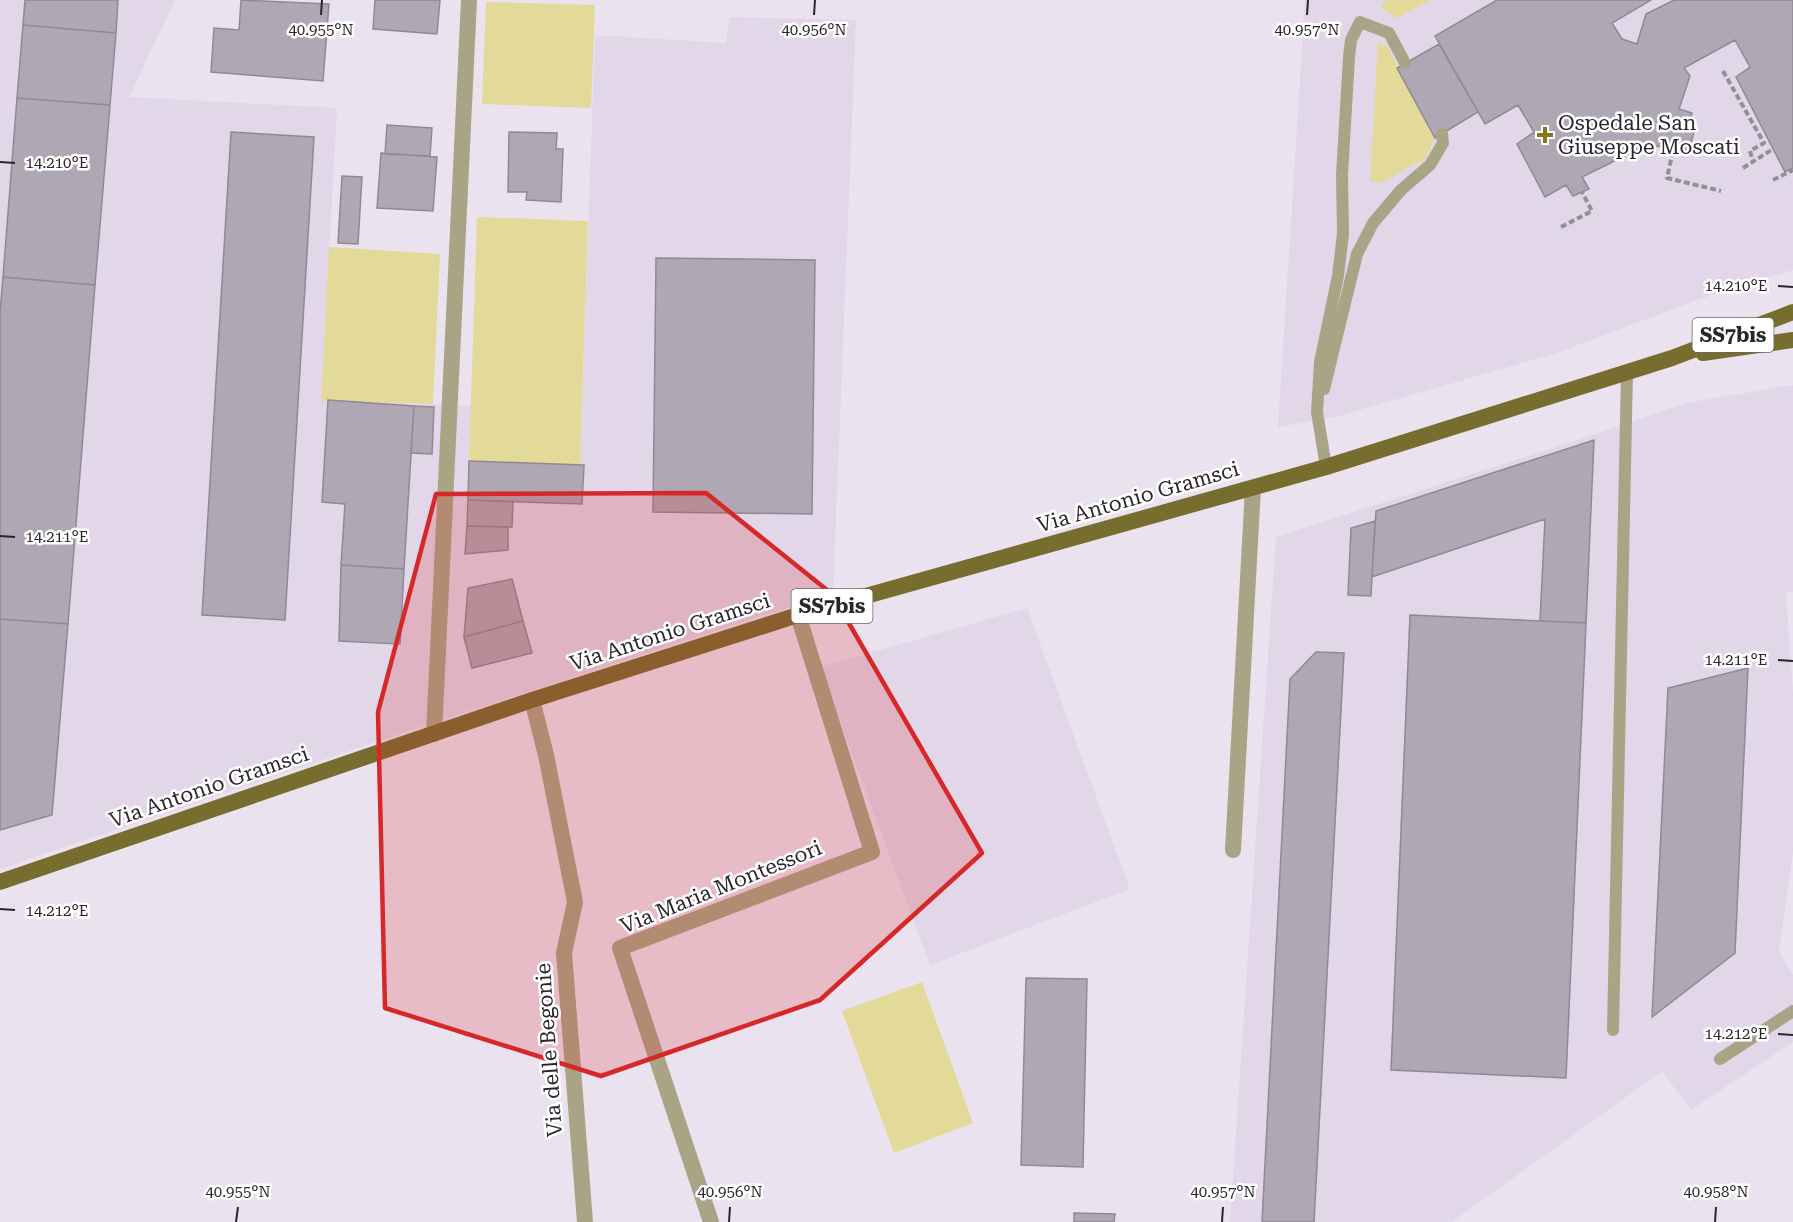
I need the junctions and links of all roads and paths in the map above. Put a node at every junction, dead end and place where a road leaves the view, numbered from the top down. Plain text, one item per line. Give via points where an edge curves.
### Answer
1 (469, 0) edge
2 (1405, 63) dead end
3 (1723, 71) dead end
4 (1442, 135) dead end
5 (1773, 149) dead end
6 (1673, 151) dead end
7 (1753, 161) junction
8 (1743, 168) dead end
9 (1793, 170) edge
10 (1773, 180) dead end
11 (1721, 191) dead end
12 (1582, 192) dead end
13 (1561, 227) dead end
14 (1793, 312) edge
15 (1793, 340) edge
16 (1672, 358) junction
17 (1627, 372) junction
18 (1317, 412) junction
19 (1326, 467) junction
20 (1253, 488) junction
21 (798, 615) junction
22 (532, 700) junction
23 (434, 734) junction
24 (1233, 850) dead end
25 (0, 882) edge
26 (1793, 1011) edge
27 (1613, 1030) dead end
28 (1720, 1059) dead end
29 (585, 1222) edge
30 (711, 1222) edge

1 - 23 street
2 - 18 lane via 1389,33 1360,22 1351,40 1349,57 1343,234 1320,362
3 - 7 path via 1764,143 1750,151
4 - 18 lane via 1443,143 1430,165 1401,189 1373,224 1357,254
5 - 7 path
6 - 11 path via 1667,178
7 - 8 path
9 - 10 path
12 - 13 path via 1592,211
14 - 16 main road, Via Antonio Gramsci / SS7bis
15 - 16 main road, Via Antonio Gramsci / SS7bis
16 - 17 main road, Via Antonio Gramsci / SS7bis
17 - 19 main road, Via Antonio Gramsci / SS7bis
17 - 27 lane
18 - 19 lane
19 - 20 main road, Via Antonio Gramsci / SS7bis
20 - 21 main road, Via Antonio Gramsci / SS7bis
20 - 24 street
21 - 22 main road, Via Antonio Gramsci / SS7bis
21 - 30 street, Via Maria Montessori via 872,852 620,948
22 - 23 main road, Via Antonio Gramsci / SS7bis
22 - 29 street, Via delle Begonie via 575,902 564,953
23 - 25 main road, Via Antonio Gramsci / SS7bis
26 - 28 lane

